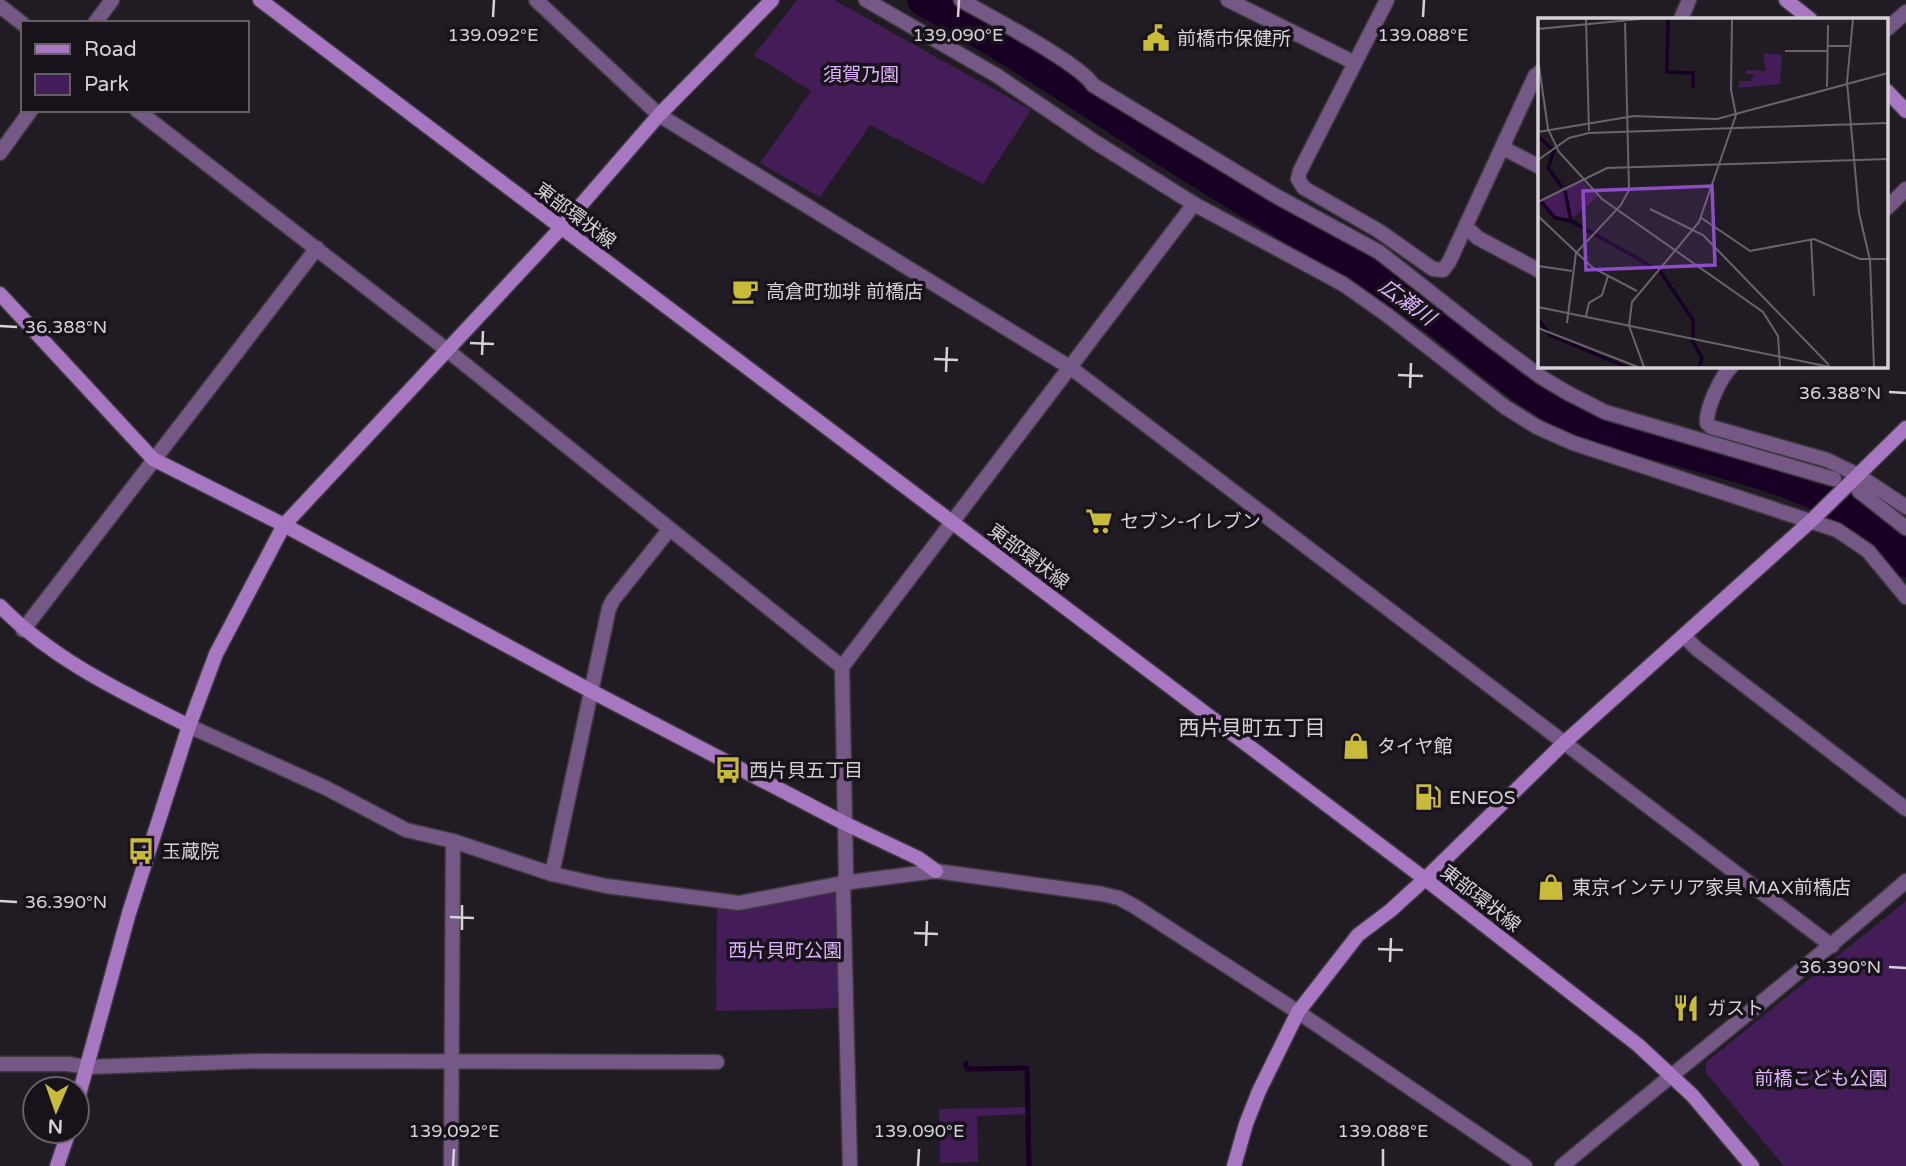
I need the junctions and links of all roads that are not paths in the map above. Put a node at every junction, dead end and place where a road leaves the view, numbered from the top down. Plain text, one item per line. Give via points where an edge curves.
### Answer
1 (112, 0) edge
2 (260, 0) edge
3 (536, 0) edge
4 (772, 0) edge
5 (866, 0) edge
6 (961, 0) edge
7 (1228, 0) edge
8 (1387, 0) edge
9 (1689, 0) edge
10 (1786, 0) edge
11 (0, 6) edge
12 (1906, 12) edge
13 (1681, 18) edge
14 (1809, 18) edge
15 (96, 21) edge
16 (21, 22) edge
17 (1888, 28) edge
18 (1355, 63) junction
19 (1538, 74) edge
20 (1888, 92) edge
21 (1906, 111) edge
22 (30, 112) edge
23 (140, 112) edge
24 (659, 115) junction
25 (1503, 148) junction
26 (0, 153) edge
27 (1538, 166) edge
28 (1906, 190) edge
29 (1194, 204) junction
30 (1888, 207) edge
31 (1466, 227) junction
32 (561, 228) junction
33 (317, 248) junction
34 (1538, 270) edge
35 (0, 294) edge
36 (447, 349) junction
37 (1070, 368) junction
38 (1724, 368) edge
39 (1906, 428) edge
40 (153, 459) junction
41 (1858, 475) junction
42 (1838, 485) junction
43 (1860, 491) dead end
44 (1906, 507) edge
45 (1815, 517) junction
46 (952, 522) junction
47 (284, 525) junction
48 (1906, 527) edge
49 (669, 530) junction
50 (1906, 597) edge
51 (0, 606) edge
52 (23, 630) junction
53 (1684, 636) junction
54 (842, 667) junction
55 (591, 691) junction
56 (189, 726) junction
57 (1564, 743) junction
58 (1906, 808) edge
59 (844, 824) junction
60 (453, 841) junction
61 (936, 871) junction
62 (552, 874) junction
63 (1425, 879) junction
64 (1906, 881) edge
65 (843, 883) junction
66 (1832, 946) junction
67 (1298, 1012) junction
68 (451, 1062) junction
69 (717, 1062) dead end
70 (0, 1064) edge
71 (87, 1067) junction
72 (1671, 1074) junction
73 (85, 1075) edge
74 (64, 1145) edge
75 (57, 1166) edge
76 (451, 1166) edge
77 (850, 1166) edge
78 (1234, 1166) edge
79 (1525, 1166) edge
80 (1562, 1166) edge
81 (1752, 1166) edge

1 - 15 street
2 - 32 street, 東部環状線
3 - 24 street
4 - 24 street
5 - 29 street via 996,75
6 - 42 street via 1276,196 1379,252 1566,392 1605,412
7 - 18 street
8 - 18 street
9 - 13 street
10 - 14 street
11 - 16 street
12 - 17 street
18 - 31 street via 1300,171 1300,186 1439,271 1449,262
19 - 25 street
20 - 21 street
22 - 26 street
23 - 33 street
24 - 32 street
24 - 37 street
25 - 27 street
25 - 31 street
28 - 30 street
29 - 37 street
29 - 45 street via 1359,295 1537,427 1573,443
31 - 34 street
32 - 36 street
32 - 46 street, 東部環状線
33 - 36 street
33 - 40 street
35 - 40 street
36 - 47 street
36 - 49 street
37 - 46 street
37 - 57 street
38 - 41 street via 1706,418 1711,427 1827,460
39 - 41 street
40 - 47 street
40 - 52 street
41 - 42 street
41 - 44 street
42 - 45 street
43 - 48 street
45 - 50 street via 1868,551
45 - 53 street
46 - 54 street
46 - 63 street, 東部環状線
47 - 55 street
47 - 56 street via 216,654
49 - 54 street
49 - 55 street via 609,608
51 - 52 street
52 - 56 street via 86,673
53 - 57 street
53 - 58 street
54 - 59 street
55 - 59 street
55 - 62 street
56 - 60 street via 406,830
56 - 71 street via 129,913
57 - 63 street
57 - 66 street
59 - 61 street
59 - 65 street
60 - 62 street
60 - 68 street
61 - 65 street
61 - 67 street via 1119,898
62 - 65 street via 606,886 739,903
63 - 67 street via 1358,935
63 - 72 street, 東部環状線
64 - 66 street
65 - 77 street
66 - 72 street
67 - 78 street via 1259,1091
67 - 79 street
68 - 69 street
68 - 71 street via 259,1061
68 - 76 street
70 - 71 street
71 - 73 street
72 - 80 street
72 - 81 street, 東部環状線
74 - 75 street

